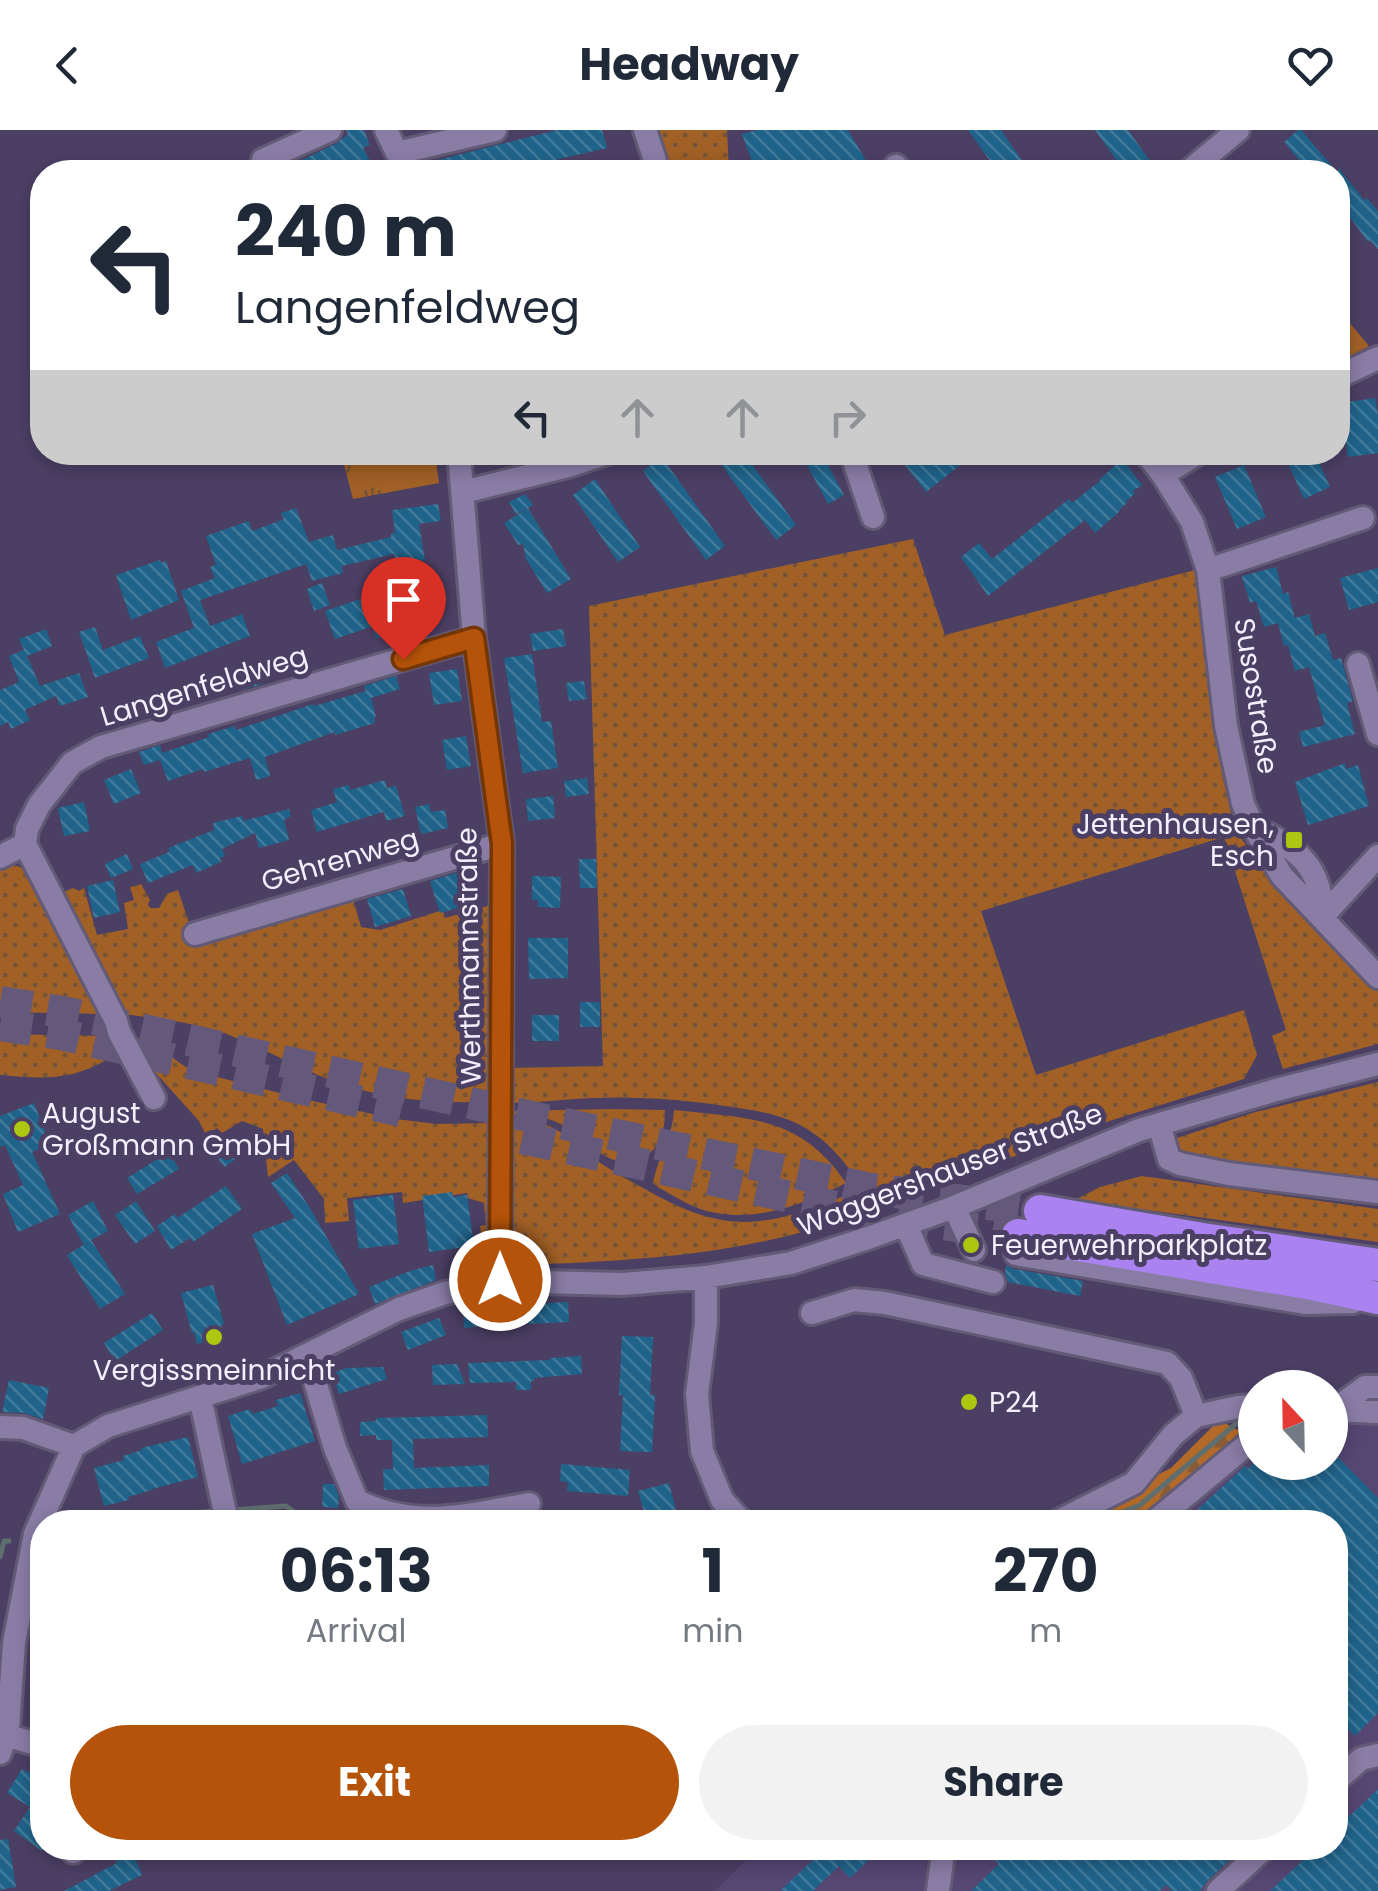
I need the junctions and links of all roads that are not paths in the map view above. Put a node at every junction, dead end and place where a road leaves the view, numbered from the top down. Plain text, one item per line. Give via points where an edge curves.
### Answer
1 (330, 130) edge
2 (386, 130) edge
3 (494, 130) edge
4 (645, 130) edge
5 (1238, 130) edge
6 (263, 160) dead end
7 (656, 160) edge
8 (1202, 160) edge
9 (1378, 358) edge
10 (1350, 371) edge
11 (460, 465) edge
12 (571, 465) edge
13 (855, 465) edge
14 (1155, 465) edge
15 (1180, 465) edge
16 (1163, 476) junction
17 (463, 492) junction
18 (873, 516) dead end
19 (1363, 518) dead end
20 (1208, 570) junction
21 (474, 638) junction
22 (1358, 664) dead end
23 (1378, 734) edge
24 (25, 844) junction
25 (502, 844) junction
26 (1378, 856) edge
27 (0, 857) edge
28 (1322, 917) junction
29 (195, 934) dead end
30 (1378, 976) edge
31 (1378, 1064) edge
32 (154, 1098) dead end
33 (1159, 1124) junction
34 (1378, 1192) edge
35 (954, 1207) junction
36 (1040, 1211) tunnel mouth
37 (906, 1225) junction
38 (1017, 1245) tunnel mouth
39 (974, 1250) dead end
40 (1378, 1265) edge
41 (706, 1277) junction
42 (500, 1280) junction
43 (993, 1282) dead end
44 (1378, 1299) edge
45 (812, 1313) dead end
46 (307, 1354) junction
47 (1378, 1387) edge
48 (200, 1397) junction
49 (1348, 1399) edge
50 (1238, 1408) edge
51 (1348, 1411) edge
52 (1378, 1412) edge
53 (1196, 1416) junction
54 (0, 1427) edge
55 (74, 1446) junction
56 (1238, 1452) edge
57 (529, 1504) dead end
58 (46, 1510) edge
59 (224, 1510) edge
60 (376, 1510) edge
61 (495, 1510) edge
62 (731, 1510) edge
63 (1081, 1510) edge
64 (1168, 1510) edge
65 (30, 1554) edge
66 (7, 1644) edge
67 (3, 1744) edge
68 (30, 1745) edge
69 (1378, 1755) edge
70 (1348, 1770) edge
71 (942, 1860) edge
72 (1252, 1860) edge
73 (938, 1891) edge
74 (1218, 1891) edge

1 - 6 street
2 - 3 street via 397,153
4 - 7 street
5 - 8 street
9 - 10 street
11 - 17 street, Werthmannstraße
12 - 17 street
13 - 18 street
14 - 16 street, Susostraße
15 - 16 street
16 - 20 street, Susostraße via 1192,522
17 - 21 street, Werthmannstraße
19 - 20 street
20 - 28 street, Susostraße via 1226,726 1243,804 1282,876
21 - 24 street, Langenfeldweg via 101,748 72,763 39,804
21 - 25 street, Werthmannstraße
22 - 23 street
24 - 27 street
24 - 32 street
25 - 29 street, Gehrenweg
25 - 42 street, Werthmannstraße
26 - 28 street
28 - 30 street, Susostraße
31 - 33 street, Waggershauser Straße
33 - 34 street via 1169,1159 1180,1164
33 - 35 street, Waggershauser Straße
35 - 37 street, Waggershauser Straße
35 - 39 street
36 - 40 highway
37 - 41 street, Waggershauser Straße via 791,1262
37 - 43 street via 924,1264
38 - 44 highway via 1313,1284
41 - 42 street, Waggershauser Straße via 623,1284
41 - 62 street via 697,1394 702,1452
42 - 46 street, Waggershauser Straße via 399,1308
45 - 53 street via 854,1300 885,1303 1167,1363 1182,1378
46 - 48 street, Waggershauser Straße
46 - 60 street via 357,1501
47 - 49 street
48 - 55 street, Waggershauser Straße via 108,1426
48 - 59 street
50 - 53 street
51 - 52 street
53 - 63 street via 1134,1482
54 - 55 street
55 - 58 street
56 - 64 street
57 - 61 street
65 - 66 street
66 - 67 street via 12,1685
67 - 68 street
69 - 70 street
71 - 73 street
72 - 74 street

